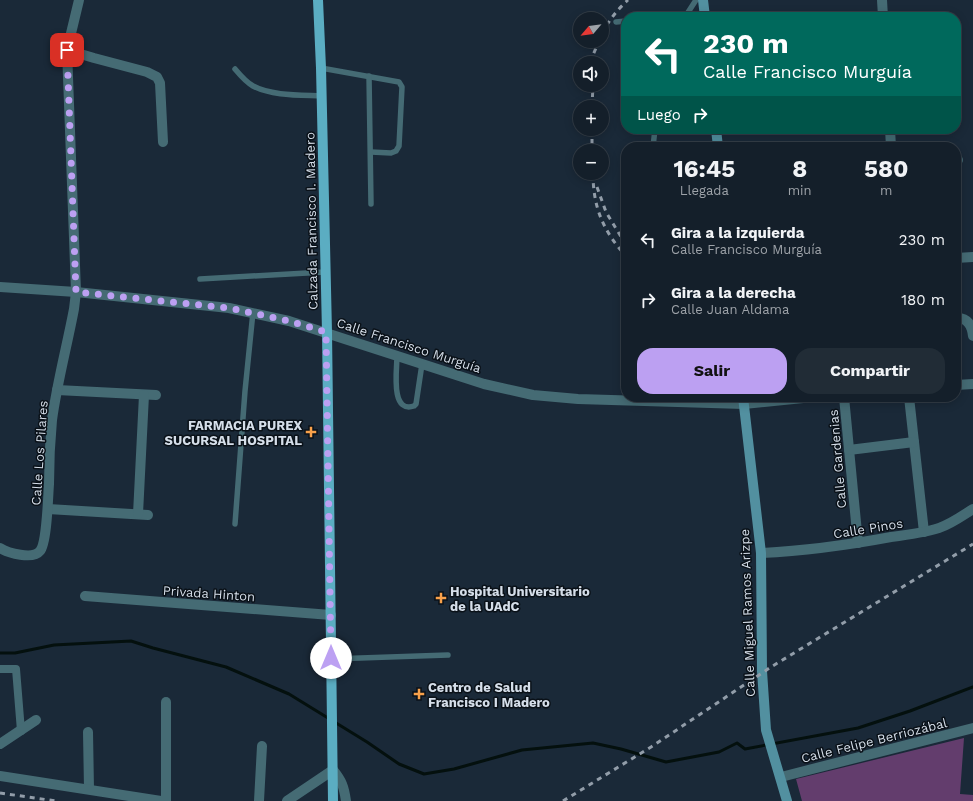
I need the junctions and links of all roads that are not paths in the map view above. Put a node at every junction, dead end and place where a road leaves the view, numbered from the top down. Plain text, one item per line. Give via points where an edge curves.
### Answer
1 (318, 0) edge
2 (696, 0) edge
3 (703, 0) edge
4 (882, 0) edge
5 (76, 3) edge
6 (688, 12) edge
7 (704, 12) edge
8 (883, 12) edge
9 (616, 22) dead end
10 (621, 22) edge
11 (67, 50) junction
12 (321, 68) junction
13 (235, 69) dead end
14 (369, 76) junction
15 (322, 96) junction
16 (163, 142) dead end
17 (371, 152) junction
18 (372, 204) dead end
19 (973, 257) edge
20 (961, 258) edge
21 (325, 272) junction
22 (200, 279) dead end
23 (0, 287) edge
24 (76, 292) junction
25 (253, 312) junction
26 (961, 318) edge
27 (326, 332) junction
28 (973, 336) edge
29 (397, 356) junction
30 (422, 364) junction
31 (973, 384) edge
32 (961, 385) edge
33 (57, 390) junction
34 (144, 394) junction
35 (156, 395) dead end
36 (621, 399) edge
37 (744, 402) edge
38 (844, 402) edge
39 (910, 402) edge
40 (914, 442) junction
41 (849, 450) junction
42 (48, 509) junction
43 (973, 509) edge
44 (235, 524) dead end
45 (924, 532) junction
46 (858, 543) junction
47 (0, 548) edge
48 (761, 553) junction
49 (85, 596) dead end
50 (331, 615) junction
51 (448, 655) dead end
52 (331, 658) junction
53 (0, 669) edge
54 (166, 702) dead end
55 (36, 720) dead end
56 (973, 728) edge
57 (21, 731) junction
58 (88, 732) dead end
59 (0, 744) edge
60 (262, 746) dead end
61 (333, 770) junction
62 (0, 776) edge
63 (781, 777) junction
64 (89, 789) junction
65 (161, 801) edge
66 (166, 801) edge
67 (259, 801) edge
68 (287, 801) edge
69 (333, 801) edge
70 (346, 801) edge
71 (787, 801) edge

1 - 12 main road, Calzada Francisco I. Madero
2 - 6 lane
3 - 7 main road
4 - 8 street
5 - 11 street, Calle Los Pilares
9 - 10 lane
11 - 16 street via 148,72 157,77 160,83
11 - 24 street, Calle Los Pilares
12 - 14 lane
12 - 15 main road, Calzada Francisco I. Madero
13 - 15 lane via 252,86 260,89
14 - 17 lane
14 - 17 lane via 395,80 402,87 399,146 391,153
15 - 21 main road, Calzada Francisco I. Madero
17 - 18 lane
19 - 20 street
21 - 22 lane
21 - 27 main road, Calzada Francisco I. Madero
23 - 24 street, Calle Francisco Murguía
24 - 25 street, Calle Francisco Murguía
24 - 33 street, Calle Los Pilares
25 - 27 street, Calle Francisco Murguía
25 - 44 lane
26 - 28 street via 968,322
27 - 29 street, Calle Francisco Murguía
27 - 50 main road, Calzada Francisco I. Madero
29 - 30 street, Calle Francisco Murguía
29 - 30 lane via 397,395 401,405 406,407 416,404
30 - 36 street, Calle Francisco Murguía via 484,384 533,395
31 - 32 street
33 - 34 street
33 - 42 street, Calle Los Pilares via 50,442
34 - 35 street
34 - 42 street via 143,514
37 - 48 main road, Calle Miguel Ramos Arizpe
38 - 41 street, Calle Gardenias
39 - 40 street
40 - 41 street
40 - 45 street
41 - 46 street, Calle Gardenias
42 - 47 street, Calle Los Pilares via 40,551 28,556
43 - 45 street, Calle Pinos via 940,528
45 - 46 street, Calle Pinos
46 - 48 street, Calle Pinos
48 - 63 main road, Calle Miguel Ramos Arizpe via 762,671 766,730
49 - 50 street, Privada Hinton
50 - 52 main road, Calzada Francisco I. Madero
51 - 52 lane
52 - 61 main road, Calzada Francisco I. Madero
53 - 57 street via 16,669
54 - 66 street
55 - 57 street
56 - 63 street, Calle Felipe Berriozábal
57 - 59 street
58 - 64 street
60 - 67 street
61 - 68 street
61 - 69 main road, Calzada Francisco I. Madero
61 - 70 street via 344,787
62 - 64 street
63 - 71 main road, Calle Miguel Ramos Arizpe
64 - 65 street

